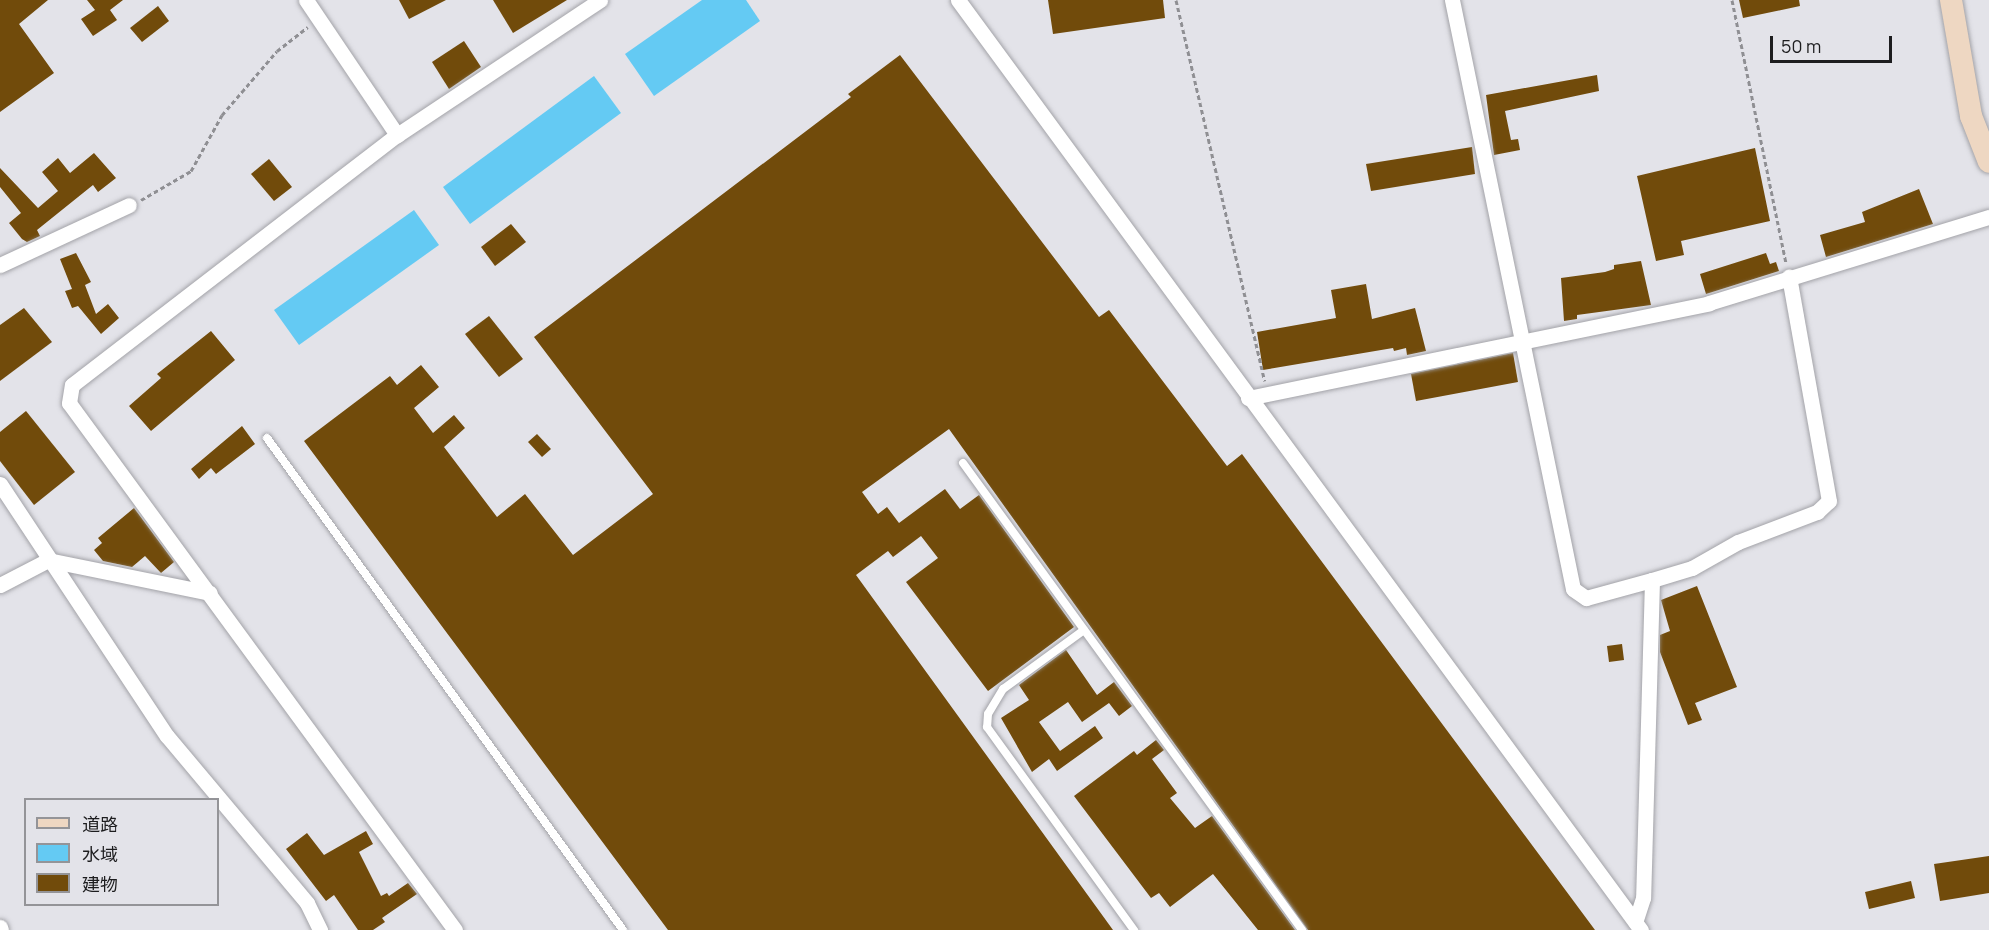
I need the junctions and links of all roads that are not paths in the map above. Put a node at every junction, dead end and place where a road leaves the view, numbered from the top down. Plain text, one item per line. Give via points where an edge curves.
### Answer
1 (306, 0) edge
2 (600, 0) edge
3 (958, 0) edge
4 (1452, 0) edge
5 (1951, 0) edge
6 (397, 135) junction
7 (1989, 162) edge
8 (129, 205) road end
9 (1989, 217) edge
10 (0, 265) edge
11 (1789, 277) junction
12 (1522, 339) junction
13 (1248, 398) junction
14 (267, 438) dead end
15 (963, 463) dead end
16 (0, 484) edge
17 (48, 560) junction
18 (1652, 580) junction
19 (0, 585) edge
20 (210, 593) junction
21 (1084, 630) junction
22 (219, 798) edge
23 (219, 798) edge
24 (1638, 926) edge
25 (320, 930) edge
26 (455, 930) edge
27 (623, 930) edge
28 (1134, 930) edge
29 (1302, 930) edge

1 - 6 street
2 - 6 street
3 - 13 street
4 - 12 street
5 - 7 main road via 1953,30 1971,116
6 - 20 street via 72,385 69,403
8 - 10 street
9 - 11 street
11 - 12 street via 1709,303
11 - 18 street via 1829,501 1817,512 1738,542 1692,568
12 - 13 street
12 - 18 street via 1573,589 1586,598
13 - 24 street
14 - 27 lane
15 - 21 lane
16 - 17 street
17 - 19 street
17 - 20 street
17 - 23 street via 167,736
18 - 24 street via 1644,898
20 - 26 street
21 - 28 lane via 1003,689 988,714 987,727
21 - 29 lane
22 - 25 street via 307,903

